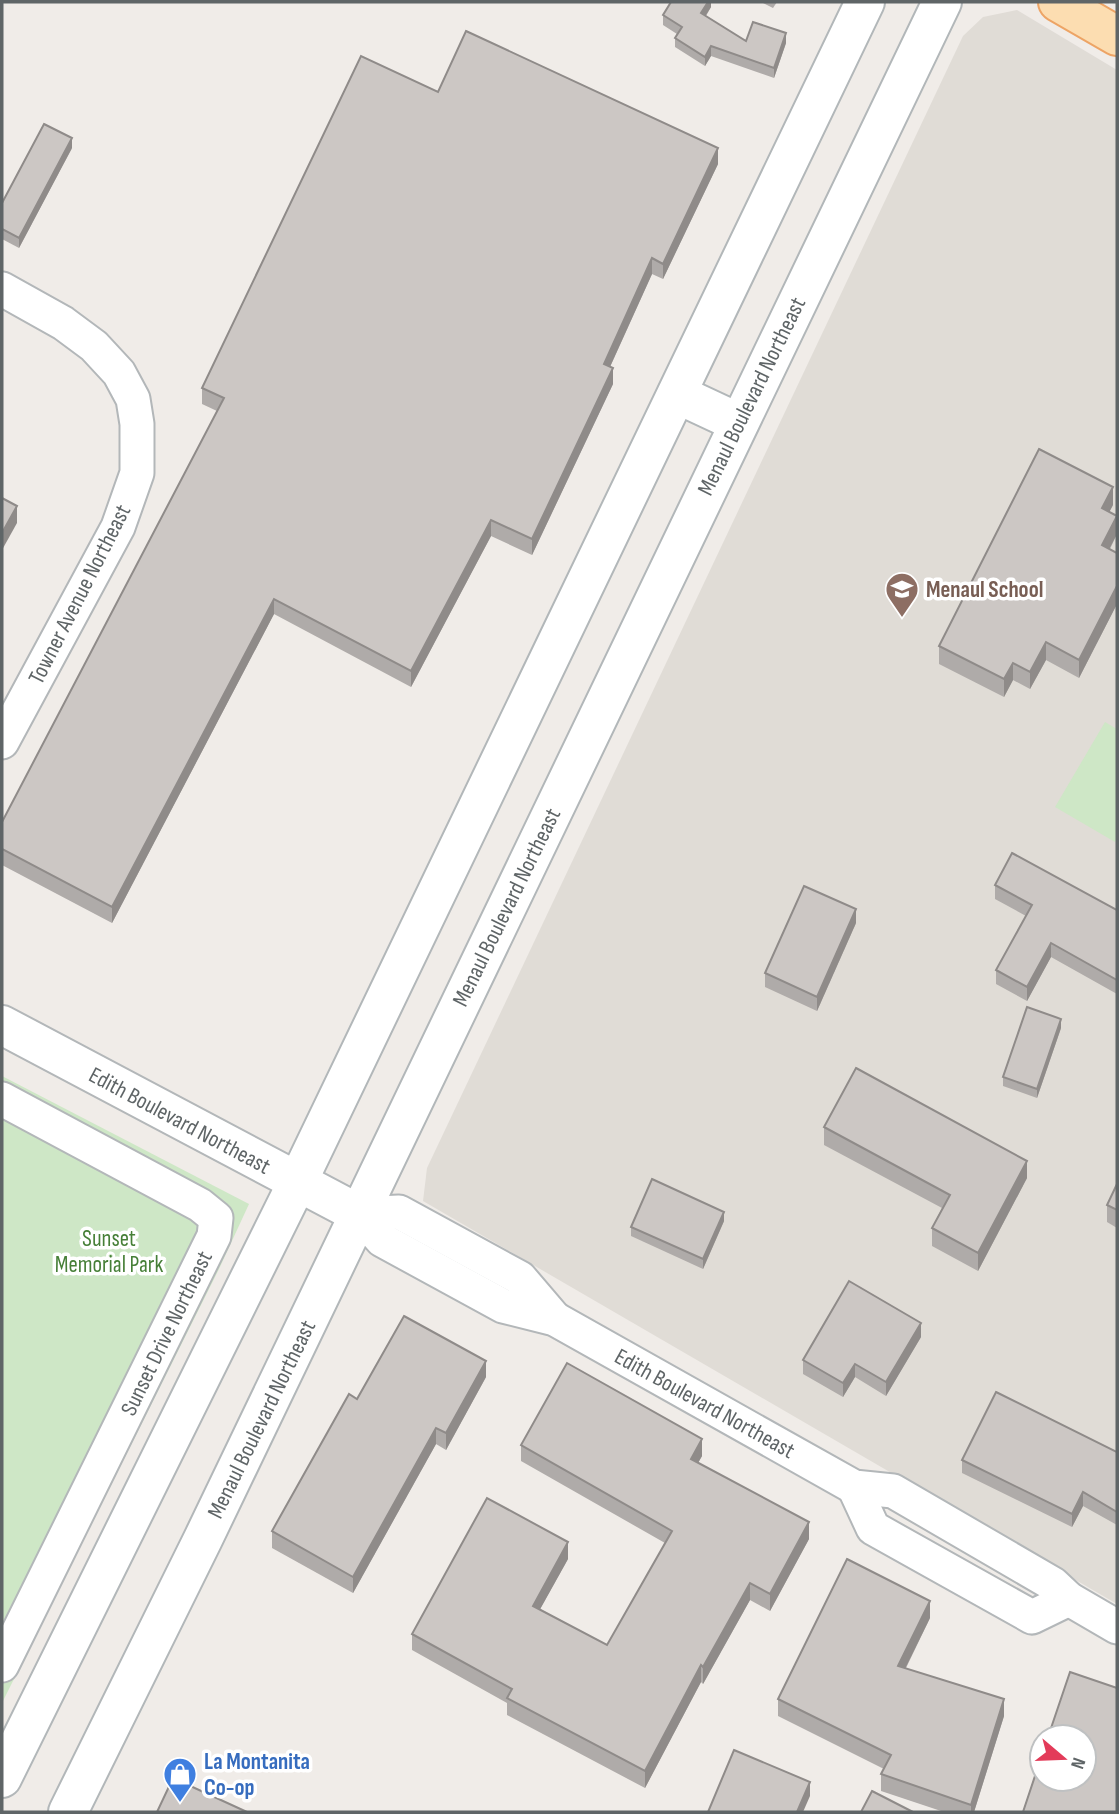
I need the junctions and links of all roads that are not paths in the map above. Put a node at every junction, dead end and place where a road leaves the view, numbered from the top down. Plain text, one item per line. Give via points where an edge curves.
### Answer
1 (865, 2) edge
2 (942, 2) edge
3 (1058, 2) edge
4 (1117, 36) edge
5 (2, 289) edge
6 (677, 394) junction
7 (739, 423) junction
8 (2, 742) edge
9 (2, 1025) edge
10 (2, 1099) edge
11 (298, 1183) junction
12 (359, 1214) junction
13 (1117, 1627) edge
14 (2, 1665) edge
15 (2, 1778) edge
16 (68, 1812) edge

1 - 6 main road
2 - 7 main road, Menaul Boulevard Northeast
3 - 4 main road
5 - 8 street, Towner Avenue Northeast via 63,323 119,373 133,399 138,473 118,527
6 - 7 main road
6 - 11 main road
7 - 12 main road, Menaul Boulevard Northeast
9 - 11 main road, Edith Boulevard Northeast
10 - 14 street, Sunset Drive Northeast via 200,1205 216,1218 214,1236
11 - 12 main road, Edith Boulevard Northeast
11 - 15 main road
12 - 13 street, Edith Boulevard Northeast via 382,1240 503,1306 555,1319 854,1488 873,1528 1032,1617 1069,1599
12 - 16 main road, Menaul Boulevard Northeast

